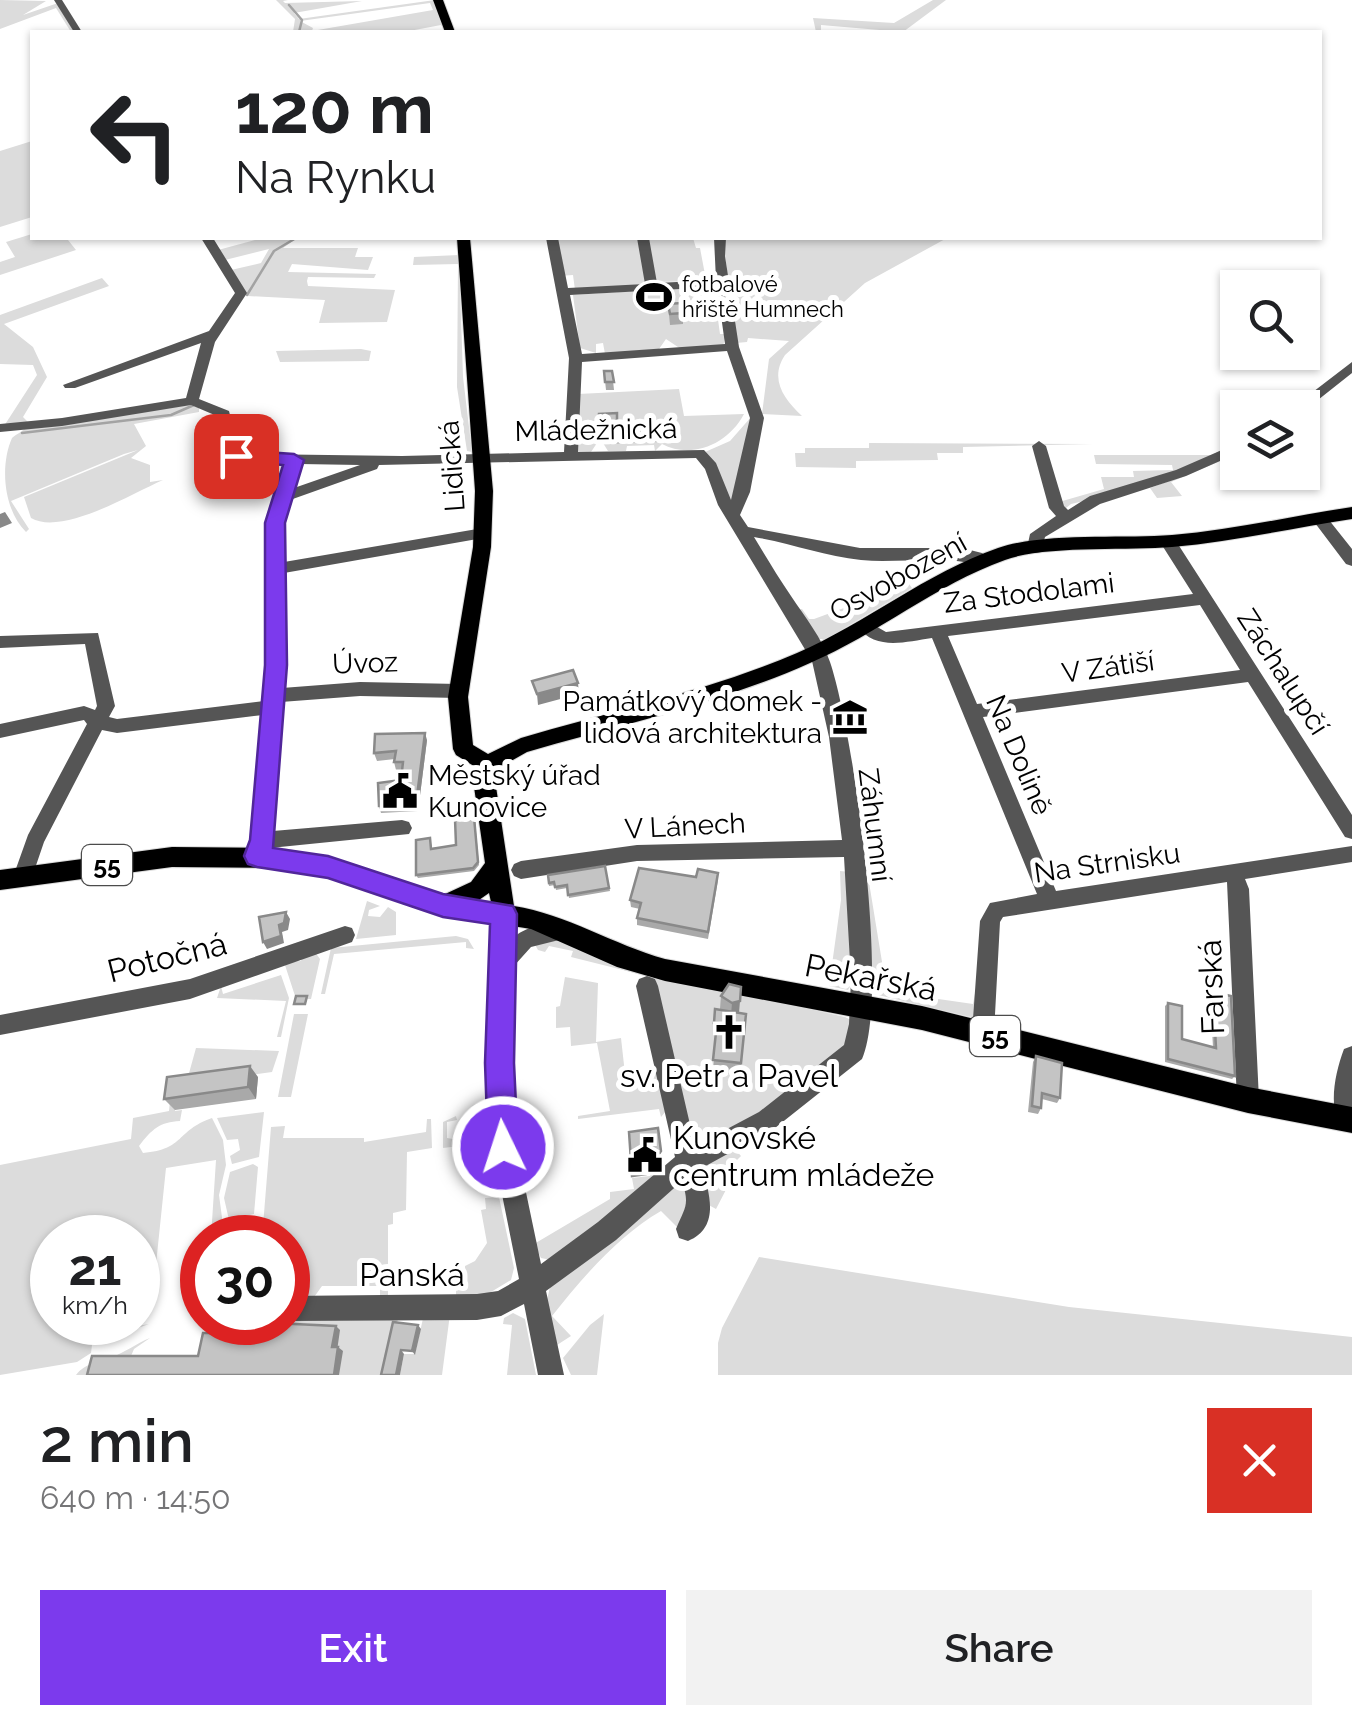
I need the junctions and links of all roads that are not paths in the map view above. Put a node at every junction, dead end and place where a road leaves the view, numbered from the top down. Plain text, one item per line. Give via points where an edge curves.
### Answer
1 (58, 0) edge
2 (438, 0) edge
3 (77, 30) edge
4 (450, 30) edge
5 (208, 240) edge
6 (463, 240) edge
7 (552, 240) edge
8 (643, 240) edge
9 (720, 240) edge
10 (723, 282) junction
11 (652, 286) junction
12 (564, 292) junction
13 (212, 334) junction
14 (732, 347) junction
15 (576, 358) junction
16 (1352, 366) edge
17 (77, 384) dead end
18 (1320, 391) edge
19 (198, 402) junction
20 (0, 428) edge
21 (1039, 446) dead end
22 (571, 455) junction
23 (1220, 455) edge
24 (482, 457) junction
25 (294, 460) junction
26 (402, 461) junction
27 (284, 497) junction
28 (730, 510) junction
29 (1352, 513) edge
30 (1066, 517) junction
31 (1320, 518) junction
32 (744, 532) junction
33 (483, 533) junction
34 (1168, 542) junction
35 (1035, 548) junction
36 (1352, 560) edge
37 (984, 561) junction
38 (276, 568) junction
39 (1203, 599) junction
40 (865, 626) junction
41 (938, 632) junction
42 (0, 642) edge
43 (817, 652) junction
44 (1251, 675) junction
45 (459, 690) junction
46 (272, 701) junction
47 (971, 712) junction
48 (97, 720) junction
49 (0, 731) edge
50 (488, 764) junction
51 (402, 828) dead end
52 (1352, 831) edge
53 (260, 848) junction
54 (851, 848) junction
55 (1352, 854) edge
56 (497, 865) junction
57 (521, 870) dead end
58 (1233, 872) junction
59 (12, 879) edge
60 (1050, 900) junction
61 (443, 905) junction
62 (504, 914) junction
63 (562, 931) junction
64 (345, 935) dead end
65 (502, 963) junction
66 (647, 986) dead end
67 (861, 1007) junction
68 (0, 1025) edge
69 (983, 1033) junction
70 (1352, 1057) edge
71 (1248, 1100) junction
72 (1349, 1119) edge
73 (687, 1163) junction
74 (688, 1229) dead end
75 (532, 1286) junction
76 (310, 1308) edge
77 (551, 1375) edge

1 - 3 street
2 - 4 main road
5 - 13 street via 241,294
6 - 24 main road, Lidická
7 - 12 street
8 - 11 street
9 - 10 street
10 - 11 street
10 - 14 street
11 - 12 street
12 - 15 street
13 - 17 street
13 - 19 street
14 - 15 street
14 - 28 street via 757,421 742,492
15 - 22 street
16 - 18 street
19 - 20 street
19 - 25 street via 226,417 236,456
21 - 30 street
22 - 24 street, Mládežnická
22 - 28 street, Mládežnická via 702,454
23 - 30 street
24 - 26 street, Mládežnická
24 - 33 main road, Lidická
25 - 26 street
25 - 27 street
26 - 27 street
27 - 38 street via 275,523
28 - 32 street, Záhumní
29 - 31 main road, Osvobození
30 - 35 street via 1038,534
31 - 34 main road, Osvobození
31 - 36 street
32 - 37 street via 846,554 965,553
32 - 43 street, Záhumní
33 - 38 street
33 - 45 main road, Lidická
34 - 35 main road, Osvobození
34 - 39 street, Záchalupčí
35 - 37 main road, Osvobození
37 - 40 main road, Osvobození
38 - 46 street
39 - 41 street, Za Stodolami
39 - 44 street, Záchalupčí
40 - 41 street, Za Stodolami via 884,638
40 - 43 main road, Osvobození
41 - 47 street, Na Dolině
42 - 48 street via 93,638 106,698
43 - 50 main road, Osvobození via 510,750
43 - 54 street, Záhumní via 830,697
44 - 47 street, V Zátiší
44 - 52 street, Záchalupčí
45 - 46 street, Úvoz via 360,689
45 - 50 main road, Lidická via 463,749
46 - 48 street, Úvoz via 114,726
46 - 53 street
47 - 60 street, Na Dolině
48 - 49 street, Úvoz via 84,713
48 - 59 street
50 - 56 main road via 484,780
51 - 53 street
53 - 59 main road, 55
53 - 61 main road, 55
54 - 57 street, V Lánech via 637,853
54 - 67 street, Záhumní
55 - 58 street, Na Strnisku
56 - 61 main road via 479,890
56 - 62 main road
58 - 60 street, Na Strnisku
58 - 71 street, Farská
60 - 69 street, Na Strnisku via 992,914
61 - 62 main road, 55
62 - 63 main road, Pekařská / 55
62 - 65 street
63 - 65 street via 524,939
63 - 67 main road, Pekařská / 55 via 665,970
64 - 68 street, Potočná via 190,989
65 - 75 street via 502,1135
66 - 73 street
67 - 69 main road, Pekařská / 55
67 - 73 street, Záhumní via 860,1038 849,1056 767,1120
69 - 71 main road, Pekařská / 55
70 - 72 street via 1345,1092
71 - 72 main road, Pekařská / 55
73 - 74 street via 700,1206
73 - 75 street, Panská
75 - 76 street, Panská via 486,1306
75 - 77 street

